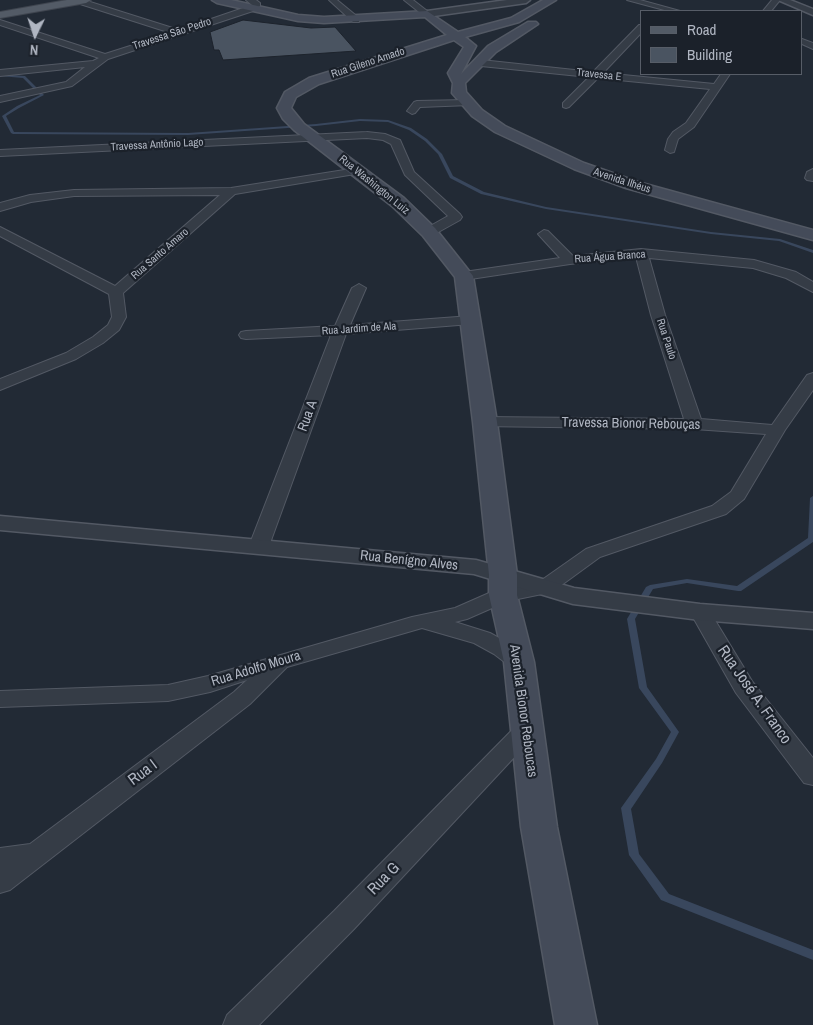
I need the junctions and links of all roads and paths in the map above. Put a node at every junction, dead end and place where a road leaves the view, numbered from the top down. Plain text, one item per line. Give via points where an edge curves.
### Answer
1 (66, 0) edge
2 (217, 0) edge
3 (333, 0) edge
4 (408, 0) edge
5 (526, 0) edge
6 (551, 0) edge
7 (631, 0) edge
8 (667, 0) edge
9 (776, 0) edge
10 (782, 0) edge
11 (83, 1) edge
12 (252, 4) edge
13 (563, 4) dead end
14 (658, 9) edge
15 (768, 10) edge
16 (813, 12) edge
17 (0, 14) edge
18 (426, 14) junction
19 (356, 20) junction
20 (0, 22) edge
21 (640, 29) edge
22 (177, 32) junction
23 (459, 39) junction
24 (502, 42) junction
25 (105, 57) junction
26 (480, 63) junction
27 (93, 64) junction
28 (0, 73) edge
29 (596, 74) junction
30 (724, 75) edge
31 (459, 83) junction
32 (717, 87) junction
33 (0, 99) edge
34 (287, 100) joint
35 (467, 103) junction
36 (566, 105) dead end
37 (412, 112) dead end
38 (313, 138) junction
39 (0, 144) edge
40 (670, 150) dead end
41 (19, 152) junction
42 (0, 153) edge
43 (357, 171) junction
44 (231, 191) junction
45 (0, 207) edge
46 (0, 231) edge
47 (429, 232) junction
48 (544, 234) dead end
49 (813, 235) edge
50 (641, 253) junction
51 (570, 260) junction
52 (464, 276) junction
53 (358, 288) dead end
54 (813, 288) edge
55 (116, 292) junction
56 (471, 320) junction
57 (340, 330) junction
58 (246, 335) dead end
59 (813, 378) edge
60 (0, 385) edge
61 (484, 422) junction
62 (694, 424) junction
63 (777, 430) junction
64 (0, 523) edge
65 (260, 546) junction
66 (503, 585) junction
67 (545, 587) junction
68 (700, 612) junction
69 (813, 621) edge
70 (420, 622) junction
71 (282, 661) junction
72 (519, 662) junction
73 (0, 699) edge
74 (526, 730) junction
75 (813, 776) edge
76 (34, 854) junction
77 (0, 859) edge
78 (0, 882) edge
79 (238, 1025) edge
80 (576, 1025) edge

1 - 17 main road
2 - 12 main road
3 - 19 street
4 - 18 street
5 - 18 street
6 - 23 main road via 515,20
7 - 14 street
8 - 14 street
9 - 15 street
10 - 16 street
11 - 17 main road
11 - 22 street
12 - 19 main road via 298,18
12 - 22 street, Travessa São Pedro
13 - 24 main road
18 - 19 main road
18 - 23 main road
20 - 25 street
21 - 29 street
22 - 25 street, Travessa São Pedro
23 - 24 main road
23 - 31 main road, Avenida Ilhéus via 470,46 455,68
23 - 34 main road, Rua Gileno Amado via 433,42 314,81 296,90
24 - 26 main road
25 - 27 street, Travessa São Pedro
26 - 29 street, Travessa E
26 - 31 main road
27 - 28 street
27 - 33 street, Travessa São Pedro via 69,84
29 - 32 street, Travessa E
29 - 36 street
30 - 32 street
31 - 35 main road, Avenida Ilhéus via 459,92
32 - 40 street via 690,125 673,139
34 - 38 main road, Rua Washington Luiz via 284,108 288,116
35 - 37 street via 420,103
35 - 49 main road, Avenida Ilhéus via 500,129 579,166 632,185
38 - 41 street, Travessa Antônio Lago
38 - 43 main road, Rua Washington Luiz
38 - 47 street via 367,135 396,142 409,173 456,217
39 - 41 street
41 - 42 street, Travessa Antônio Lago
43 - 44 street
43 - 47 main road, Rua Washington Luiz via 398,202
44 - 45 street via 74,193
44 - 55 street, Rua Santo Amaro
46 - 55 street
47 - 52 main road, Rua Washington Luiz
48 - 51 street
50 - 51 street, Rua Água Branca
50 - 54 street, Rua Água Branca via 754,264 790,275
50 - 62 street, Rua Paulo
51 - 52 street, Rua Água Branca
52 - 56 main road, Avenida Bionor Reboucas
53 - 57 street, Rua A
55 - 60 street via 119,316 114,327 98,340 71,356
56 - 57 street, Rua Jardim de Ala
56 - 61 main road, Avenida Bionor Reboucas
57 - 58 street, Rua Jardim de Ala
57 - 65 street, Rua A
59 - 63 street
61 - 62 street, Travessa Bionor Rebouças
61 - 66 main road, Avenida Bionor Reboucas
62 - 63 street, Travessa Bionor Rebouças
63 - 67 street via 738,495 720,510 593,553
64 - 65 street, Rua Benígno Alves
65 - 66 street, Rua Benígno Alves via 476,567
66 - 67 street, Rua Benígno Alves
66 - 70 street, Rua Adolfo Moura via 460,614
66 - 72 main road, Avenida Bionor Reboucas
67 - 68 street, Rua Benígno Alves via 574,596
68 - 69 street, Rua Benígno Alves
68 - 75 street, Rua José A. Franco via 744,687
70 - 71 street, Rua Adolfo Moura
70 - 72 street via 482,638
71 - 73 street, Rua Adolfo Moura via 168,694
71 - 76 street, Rua I via 242,698
72 - 74 main road, Avenida Bionor Reboucas
74 - 79 street, Rua G
74 - 80 main road, Avenida Bionor Reboucas via 539,826
76 - 77 street
76 - 78 street, Rua I

